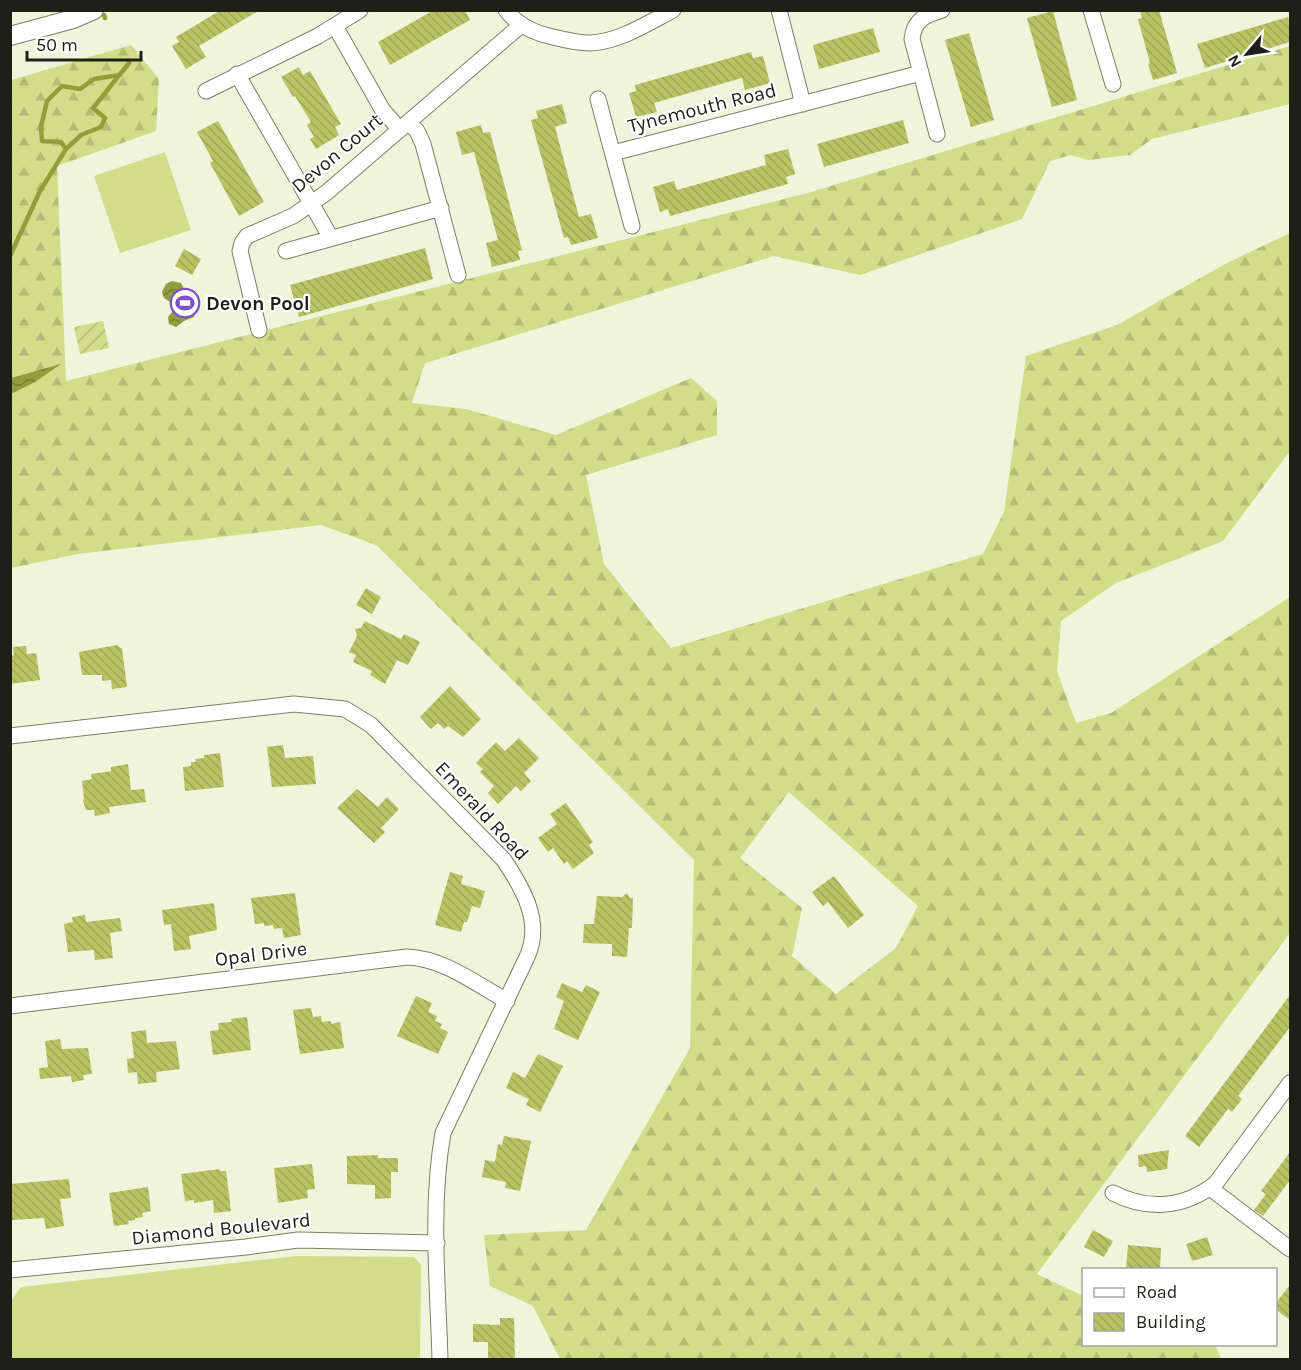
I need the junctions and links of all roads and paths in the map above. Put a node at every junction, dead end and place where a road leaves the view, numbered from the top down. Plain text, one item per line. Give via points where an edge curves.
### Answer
1 (94, 10) edge
2 (360, 10) edge
3 (506, 10) edge
4 (673, 10) edge
5 (779, 10) edge
6 (942, 10) edge
7 (1091, 10) edge
8 (335, 26) junction
9 (520, 26) junction
10 (10, 36) edge
11 (237, 74) junction
12 (921, 74) junction
13 (1113, 84) dead end
14 (206, 91) dead end
15 (598, 99) dead end
16 (803, 104) junction
17 (403, 125) junction
18 (937, 134) dead end
19 (613, 153) junction
20 (312, 204) junction
21 (441, 208) junction
22 (632, 226) dead end
23 (330, 238) junction
24 (286, 251) dead end
25 (458, 275) dead end
26 (259, 330) dead end
27 (10, 736) edge
28 (507, 1000) junction
29 (10, 1006) edge
30 (1290, 1083) edge
31 (1210, 1188) junction
32 (1113, 1193) dead end
33 (436, 1243) junction
34 (1290, 1249) edge
35 (10, 1270) edge
36 (440, 1359) edge

1 - 10 street
2 - 8 street
3 - 9 street
4 - 9 street via 628,32 591,43 546,36
5 - 16 street
6 - 12 street via 924,16 913,30
7 - 13 street
8 - 11 street
8 - 17 street via 381,109
9 - 17 street, Devon Court
11 - 14 street
11 - 20 street
12 - 16 street, Tynemouth Road
12 - 18 street
15 - 19 street, Tynemouth Road
16 - 19 street, Tynemouth Road
17 - 20 street, Devon Court
17 - 21 street via 417,131 423,144
19 - 22 street, Tynemouth Road
20 - 23 street
20 - 26 street, Devon Court via 247,236 242,243 240,251
21 - 23 street
21 - 25 street
23 - 24 street
27 - 28 street, Emerald Road via 294,704 345,709 371,725 504,860 517,881 534,923 530,951
28 - 29 street, Opal Drive via 444,966 423,957 408,957
28 - 33 street, Emerald Road via 444,1133 439,1160
30 - 31 street
31 - 32 street via 1194,1198 1158,1205 1140,1204
31 - 34 street
33 - 35 street, Diamond Boulevard via 298,1240
33 - 36 street, Emerald Road

